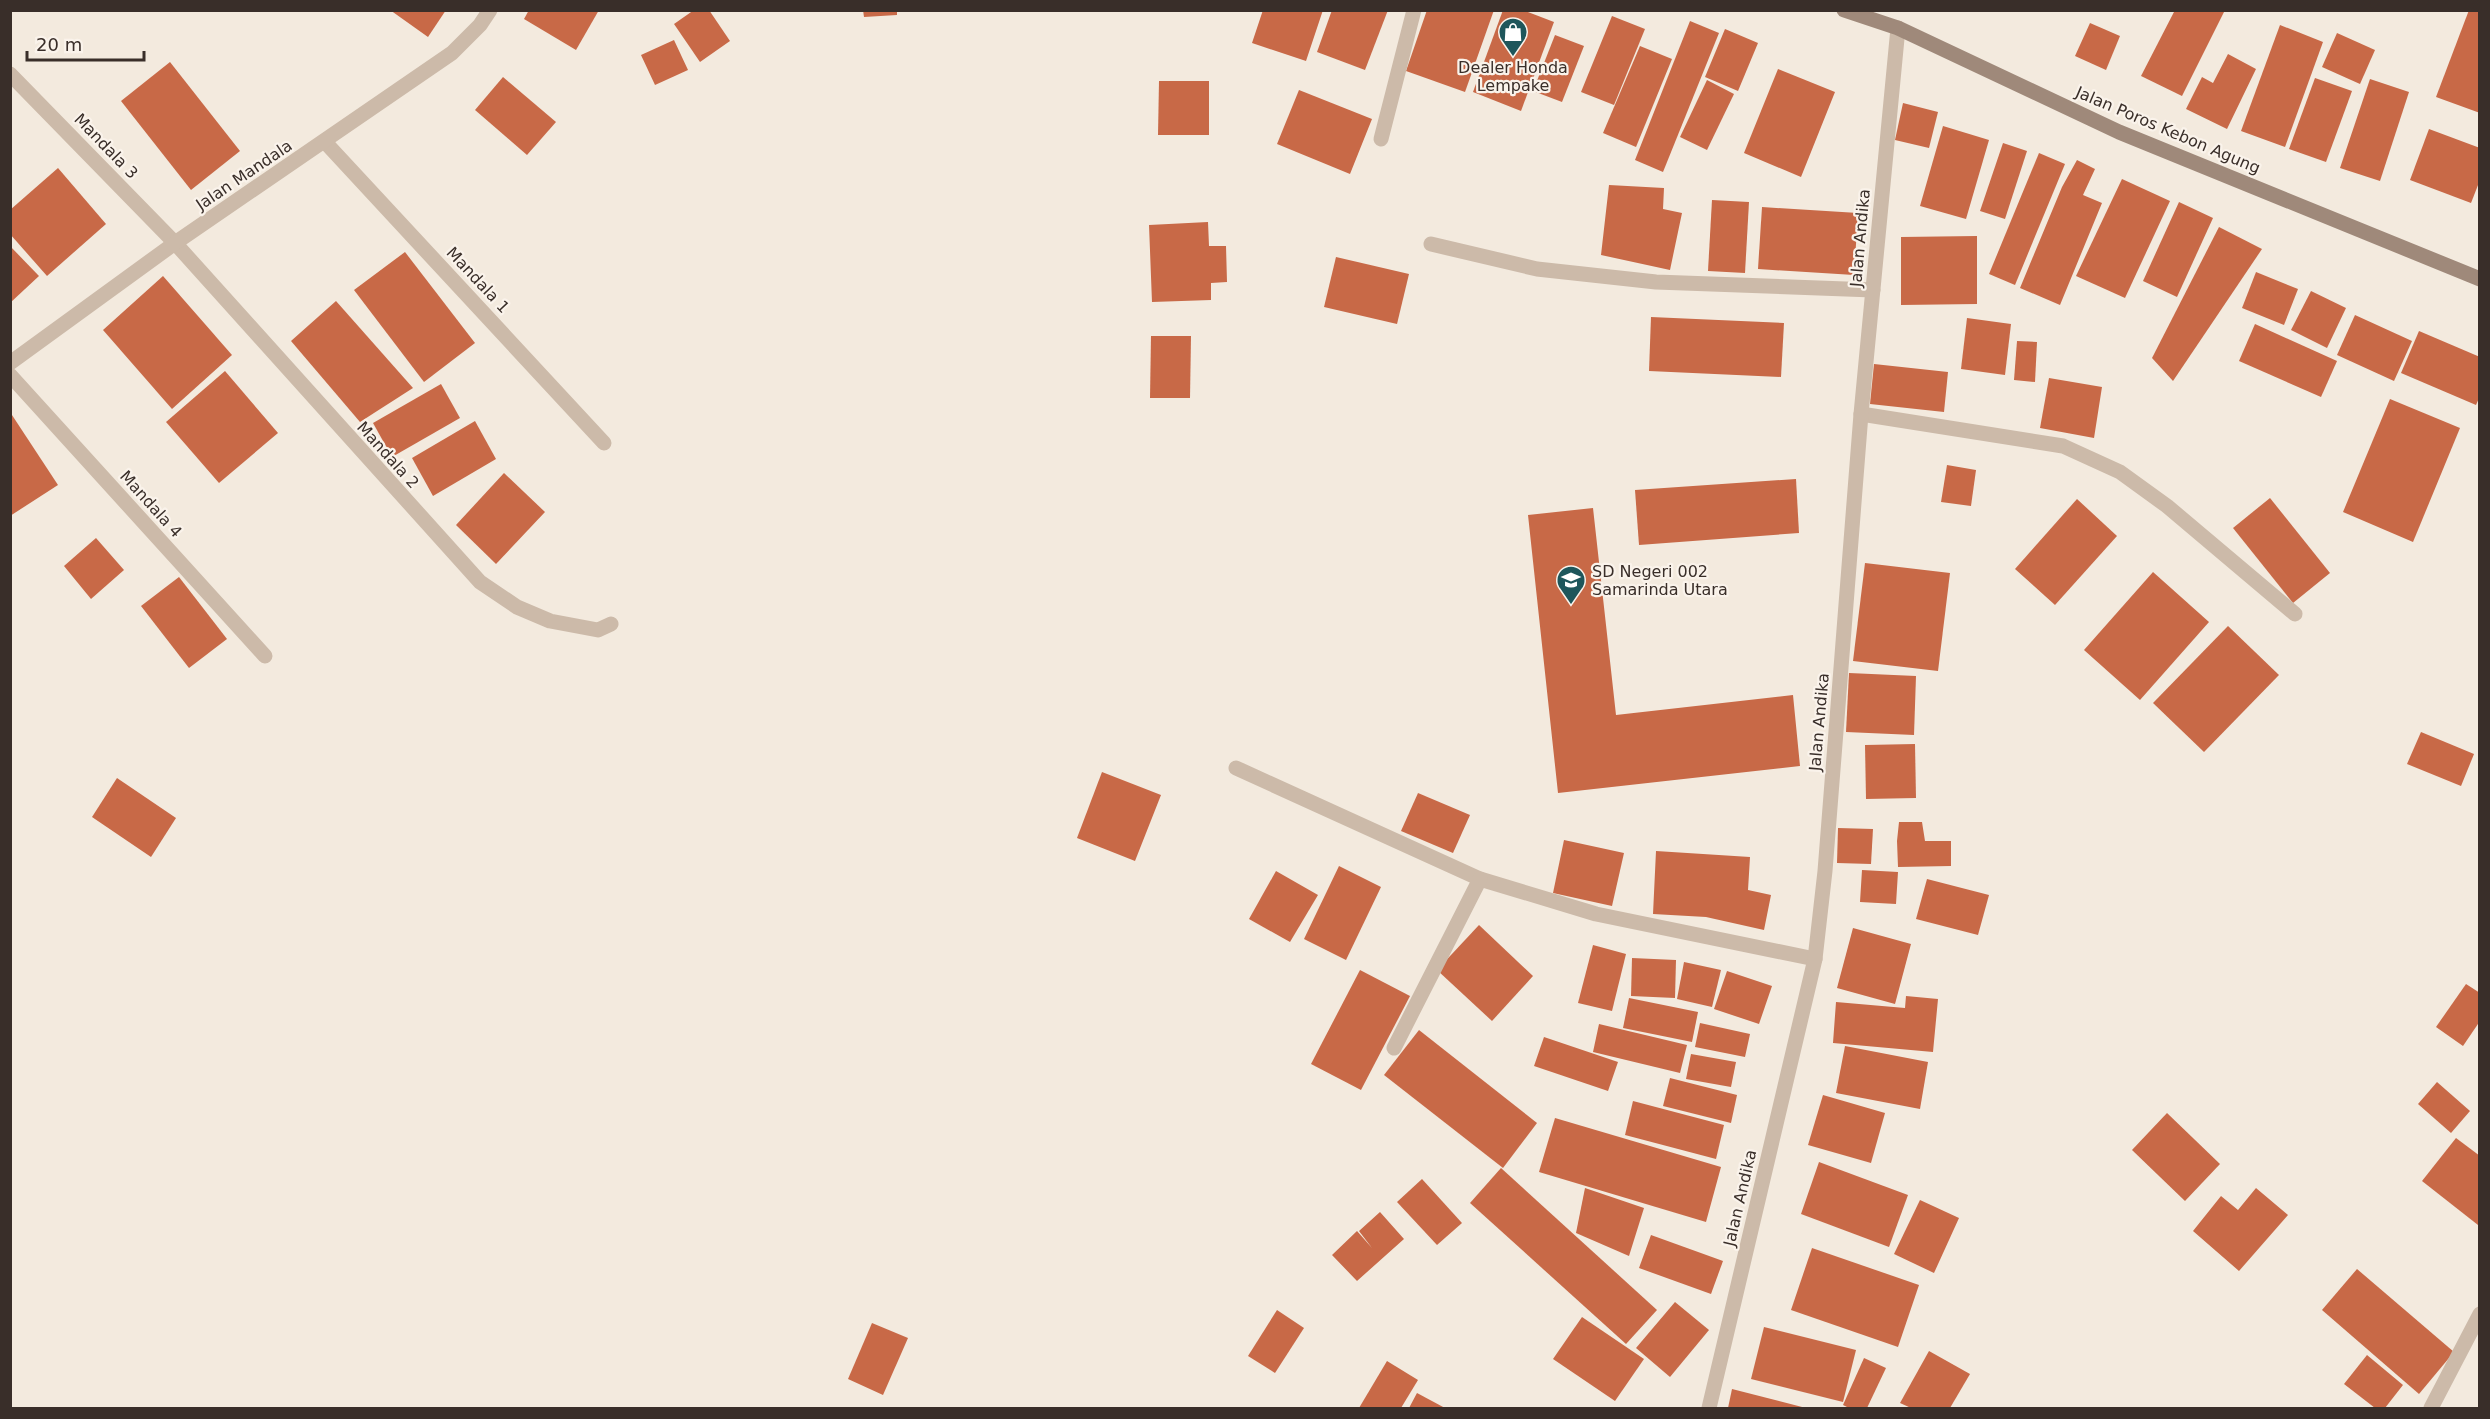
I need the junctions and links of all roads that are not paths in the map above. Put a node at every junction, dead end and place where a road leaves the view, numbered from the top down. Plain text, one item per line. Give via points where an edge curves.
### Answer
1 (490, 10) edge
2 (1414, 10) edge
3 (1844, 10) edge
4 (1898, 28) junction
5 (10, 74) edge
6 (1381, 139) dead end
7 (325, 142) junction
8 (175, 243) junction
9 (1431, 244) dead end
10 (2480, 279) edge
11 (1873, 290) junction
12 (10, 363) edge
13 (10, 375) edge
14 (1861, 414) junction
15 (604, 443) dead end
16 (2295, 614) dead end
17 (611, 624) dead end
18 (266, 656) dead end
19 (1236, 768) dead end
20 (1479, 879) junction
21 (1815, 959) junction
22 (1394, 1048) dead end
23 (2479, 1314) edge
24 (1709, 1408) edge
25 (2432, 1408) edge

1 - 7 street, Jalan Mandala via 452,52
2 - 6 street
3 - 4 main road, Jalan Poros Kebon Agung
4 - 10 main road, Jalan Poros Kebon Agung via 2119,132
4 - 11 street, Jalan Andika
5 - 8 street, Mandala 3
7 - 8 street, Jalan Mandala
7 - 15 street, Mandala 1
8 - 12 street, Jalan Mandala
8 - 17 street, Mandala 2 via 480,582 517,607 550,621 598,630
9 - 11 street via 1536,269 1656,282
11 - 14 street, Jalan Andika
13 - 18 street, Mandala 4
14 - 16 street via 2063,446 2120,472 2167,506
14 - 21 street, Jalan Andika
19 - 20 street
20 - 21 street via 1596,914
20 - 22 street
21 - 24 street, Jalan Andika
23 - 25 street

